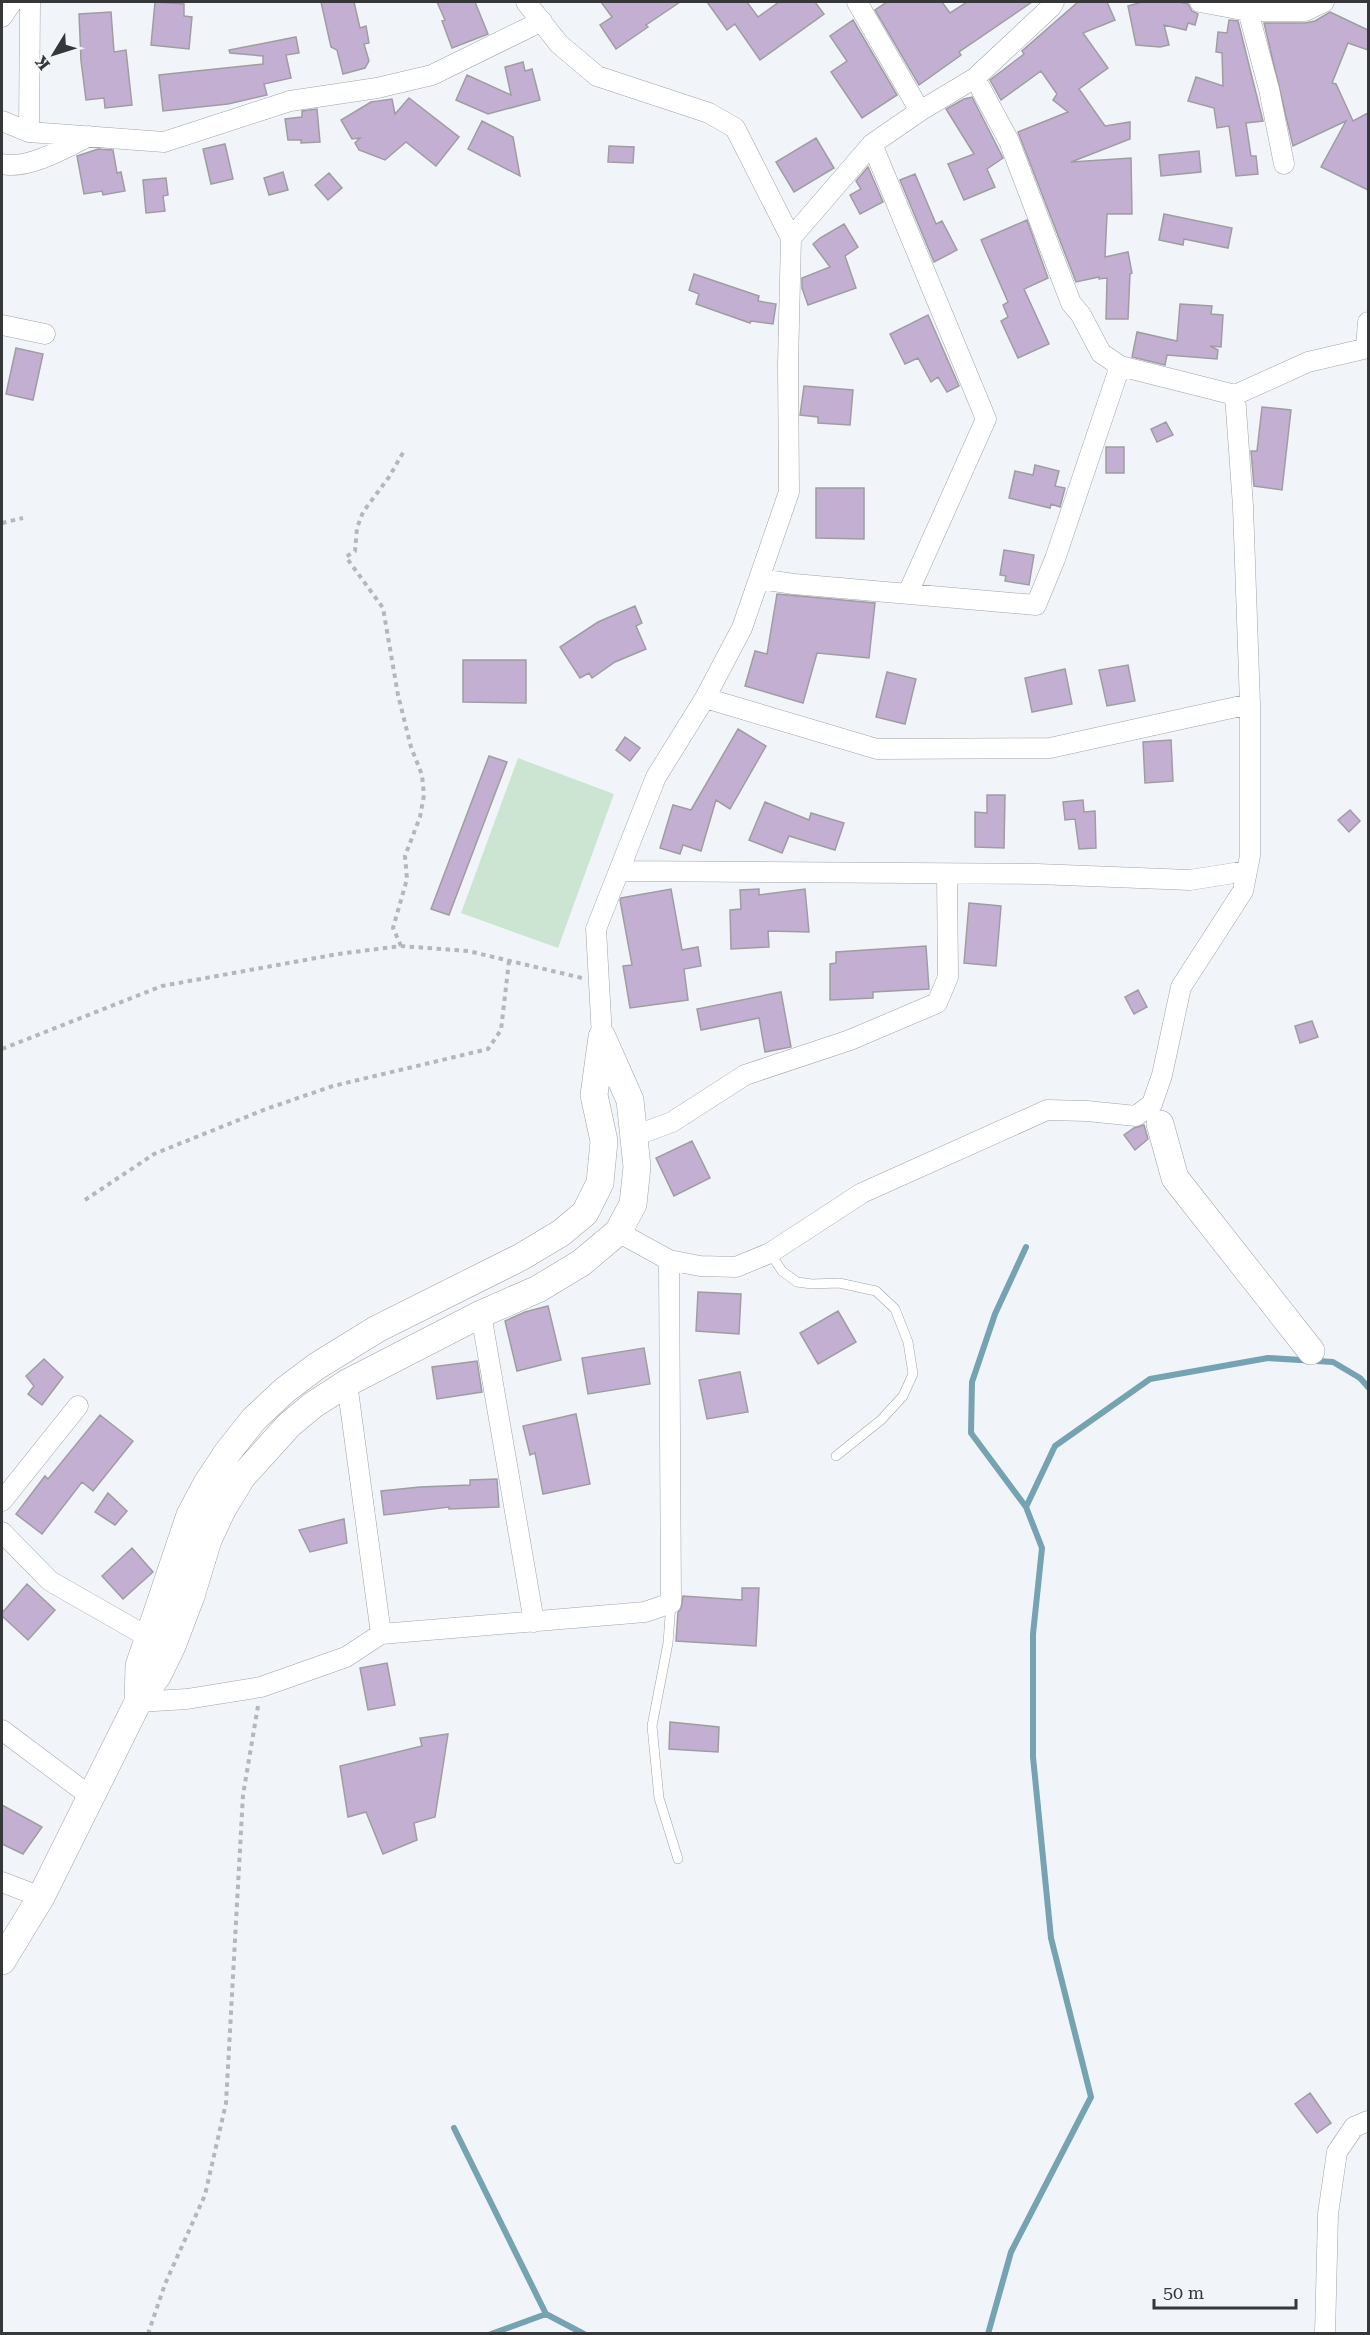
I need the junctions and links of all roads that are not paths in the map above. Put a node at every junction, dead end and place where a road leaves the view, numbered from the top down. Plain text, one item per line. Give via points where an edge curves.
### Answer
1 (12, 2) edge
2 (30, 2) edge
3 (526, 2) edge
4 (857, 2) edge
5 (1054, 2) edge
6 (1200, 2) edge
7 (1324, 2) edge
8 (1248, 11) junction
9 (2, 17) edge
10 (542, 21) junction
11 (975, 78) junction
12 (920, 111) junction
13 (2, 121) edge
14 (29, 132) junction
15 (89, 136) junction
16 (872, 144) junction
17 (2, 164) edge
18 (1284, 164) dead end
19 (791, 238) junction
20 (1368, 322) edge
21 (2, 326) edge
22 (45, 334) dead end
23 (1367, 348) edge
24 (1120, 366) junction
25 (1235, 395) junction
26 (759, 579) junction
27 (909, 593) junction
28 (705, 698) junction
29 (1250, 704) junction
30 (619, 871) junction
31 (1247, 871) junction
32 (947, 873) junction
33 (602, 1037) junction
34 (1149, 1115) junction
35 (634, 1136) junction
36 (618, 1232) junction
37 (770, 1253) junction
38 (669, 1260) junction
39 (482, 1314) junction
40 (1311, 1351) dead end
41 (348, 1383) junction
42 (78, 1406) dead end
43 (836, 1456) dead end
44 (2, 1501) edge
45 (2, 1532) edge
46 (671, 1603) junction
47 (534, 1622) junction
48 (381, 1634) junction
49 (160, 1641) junction
50 (138, 1702) junction
51 (2, 1730) edge
52 (90, 1796) junction
53 (678, 1859) dead end
54 (2, 1882) edge
55 (41, 1897) junction
56 (2, 1961) edge
57 (1368, 2121) edge
58 (1325, 2334) edge

1 - 9 street
2 - 14 street
3 - 10 street
4 - 12 street
5 - 11 street
6 - 8 street
7 - 8 street via 1305,11
8 - 18 street
10 - 15 street via 432,75 290,101 164,142
10 - 19 street via 559,44 597,75 709,113 735,128
11 - 12 street
11 - 24 street via 1009,141 1071,303 1101,353
12 - 16 street
13 - 14 street
14 - 15 street
15 - 17 street via 62,151 13,167
16 - 19 street
16 - 27 street via 986,419
19 - 26 street via 789,492
20 - 23 street
21 - 22 street
23 - 25 street via 1308,362
24 - 25 street
24 - 27 street via 1036,605
25 - 29 street
26 - 27 street
26 - 28 street via 742,628
28 - 29 street via 877,749 1050,748
28 - 30 street via 656,777
29 - 31 street
30 - 32 street
30 - 33 street via 596,929
31 - 32 street via 1190,880
31 - 34 street via 1243,891 1181,987
32 - 35 street via 948,977 937,1003 850,1040 745,1074 672,1122
33 - 35 street via 630,1100
33 - 49 street via 594,1095 604,1141 600,1183 585,1213 521,1257 377,1329 317,1366 254,1419 227,1452 190,1515
34 - 37 street via 1047,1110 862,1193
34 - 40 street via 1175,1178
35 - 36 street via 637,1167 633,1204
36 - 38 street
36 - 39 street via 581,1263
37 - 38 street via 736,1267
37 - 43 lane via 782,1271 797,1282 839,1283 876,1291 895,1309 908,1342 913,1374 903,1396
38 - 46 street
39 - 41 street
39 - 47 street
41 - 48 street
41 - 49 street via 289,1425 242,1477 208,1540 191,1596
42 - 44 street
45 - 49 street via 50,1581
46 - 47 street via 645,1612
46 - 53 lane via 668,1643 652,1726 658,1798
47 - 48 street
48 - 50 street via 346,1657 261,1688 186,1700
49 - 50 street via 158,1675
50 - 52 street
51 - 52 street
52 - 55 street
54 - 55 street
55 - 56 street
57 - 58 street via 1354,2127 1337,2152 1328,2214

